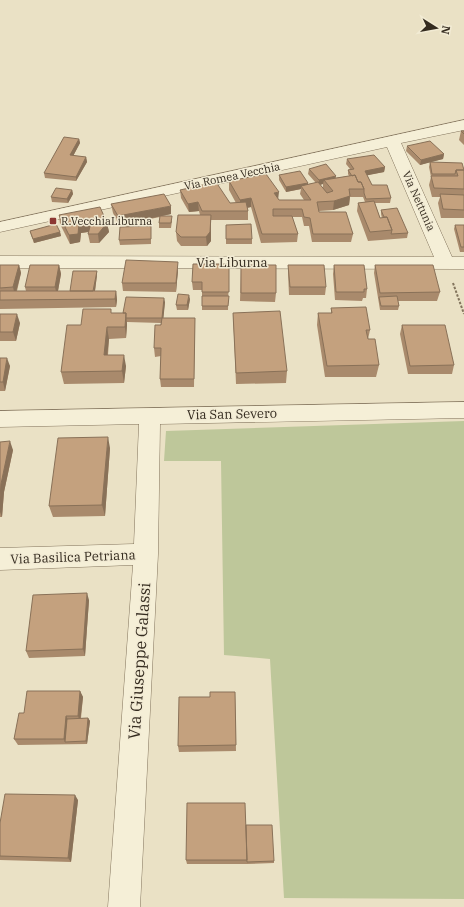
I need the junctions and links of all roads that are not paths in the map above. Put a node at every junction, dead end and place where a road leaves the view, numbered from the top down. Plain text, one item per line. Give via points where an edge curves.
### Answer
1 (464, 124) edge
2 (392, 140) junction
3 (0, 227) edge
4 (0, 262) edge
5 (445, 262) junction
6 (464, 263) edge
7 (464, 410) edge
8 (150, 415) junction
9 (0, 419) edge
10 (146, 554) junction
11 (0, 559) edge
12 (124, 907) edge

1 - 2 street, Via Romea Vecchia
2 - 3 street, Via Romea Vecchia
2 - 5 street, Via Nettunia
4 - 5 street, Via Liburna
5 - 6 street, Via Liburna
7 - 8 street, Via San Severo
8 - 9 street, Via San Severo
8 - 10 street, Via Giuseppe Galassi
10 - 11 street, Via Basilica Petriana
10 - 12 street, Via Giuseppe Galassi

